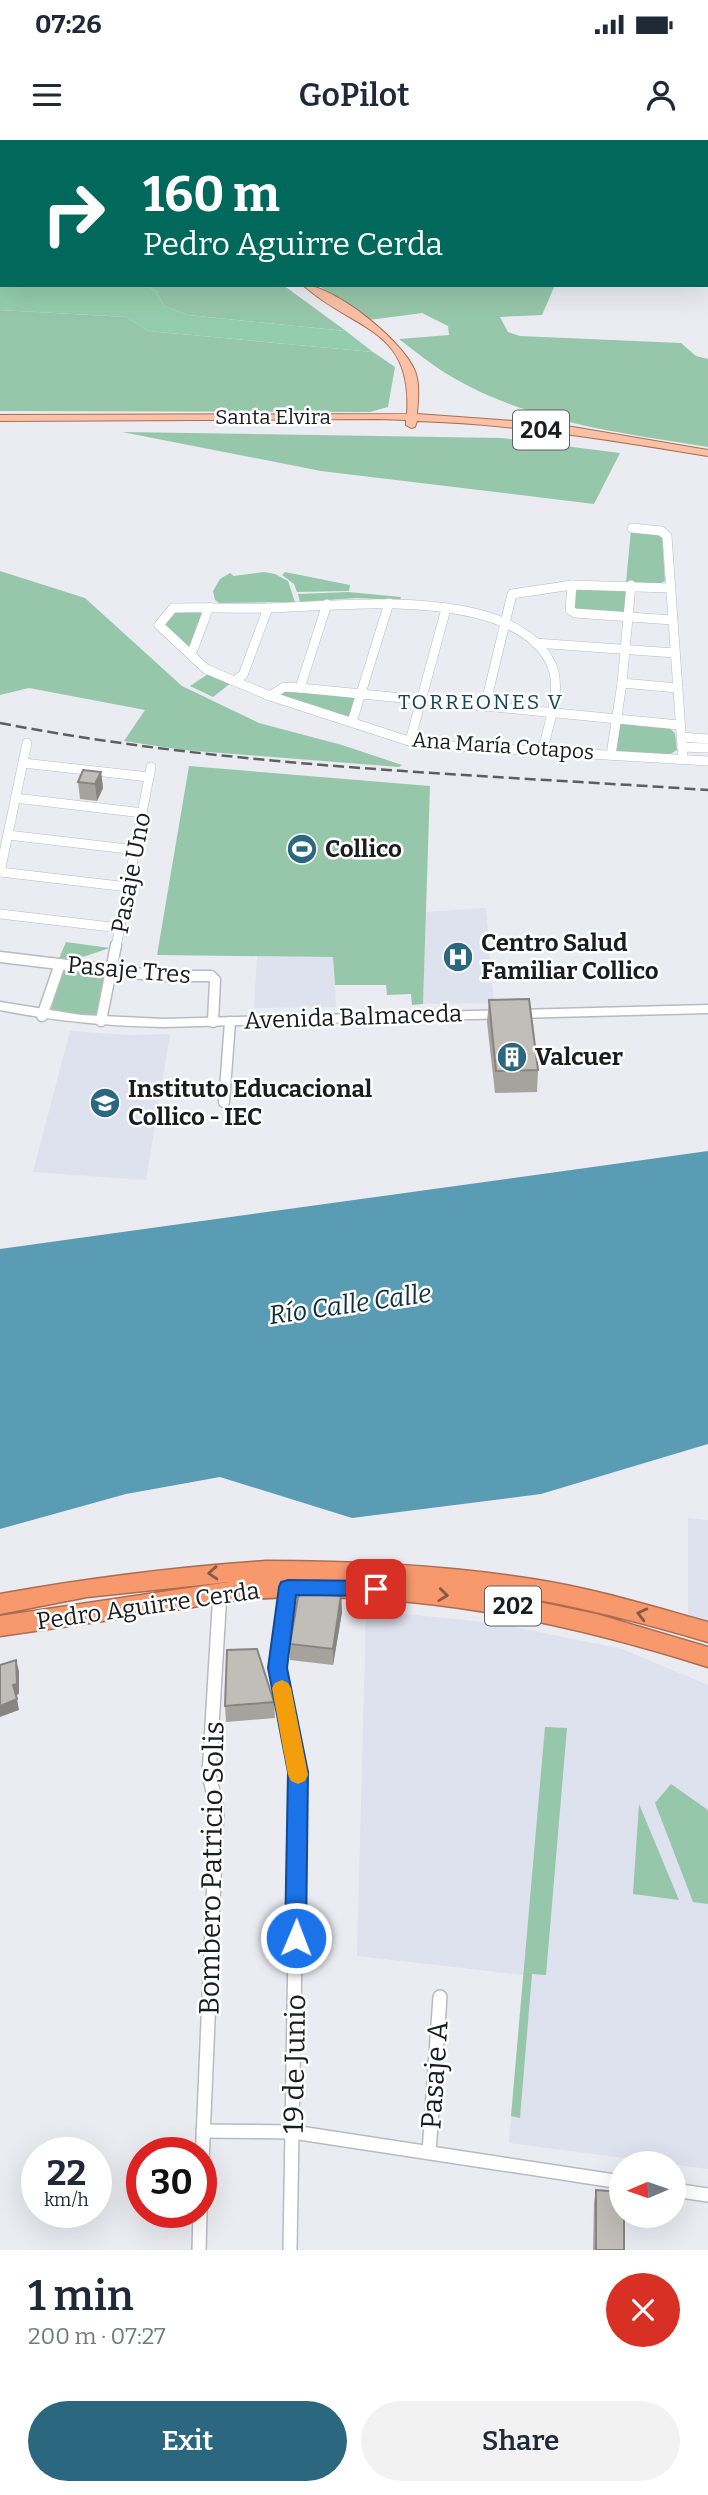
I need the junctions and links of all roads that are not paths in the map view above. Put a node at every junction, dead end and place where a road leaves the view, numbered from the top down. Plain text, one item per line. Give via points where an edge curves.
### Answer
1 (312, 287) edge
2 (407, 416) junction
3 (0, 418) edge
4 (134, 418) junction
5 (678, 448) junction
6 (708, 453) edge
7 (632, 528) dead end
8 (631, 584) junction
9 (572, 585) junction
10 (669, 587) junction
11 (389, 603) junction
12 (327, 604) junction
13 (209, 607) junction
14 (268, 608) junction
15 (446, 609) junction
16 (628, 617) junction
17 (672, 620) junction
18 (504, 622) junction
19 (535, 643) junction
20 (626, 649) junction
21 (188, 653) junction
22 (675, 653) junction
23 (234, 681) junction
24 (622, 683) junction
25 (300, 688) junction
26 (678, 688) junction
27 (361, 694) junction
28 (270, 696) junction
29 (422, 700) junction
30 (485, 706) junction
31 (550, 712) junction
32 (616, 718) junction
33 (352, 722) junction
34 (679, 725) junction
35 (708, 739) edge
36 (410, 741) junction
37 (682, 742) junction
38 (27, 743) dead end
39 (708, 748) edge
40 (543, 750) junction
41 (611, 755) junction
42 (683, 760) junction
43 (708, 761) edge
44 (23, 763) junction
45 (15, 798) junction
46 (143, 813) junction
47 (8, 835) junction
48 (136, 850) junction
49 (0, 872) edge
50 (128, 887) junction
51 (0, 914) edge
52 (120, 928) junction
53 (0, 957) edge
54 (60, 964) junction
55 (111, 970) junction
56 (0, 1006) edge
57 (708, 1009) edge
58 (42, 1016) junction
59 (101, 1021) junction
60 (230, 1021) junction
61 (213, 1022) junction
62 (224, 1102) dead end
63 (308, 1571) junction
64 (288, 1587) junction
65 (220, 1592) junction
66 (0, 1604) edge
67 (0, 1626) edge
68 (708, 1632) edge
69 (708, 1657) edge
70 (440, 1997) dead end
71 (204, 2131) junction
72 (293, 2132) junction
73 (204, 2137) edge
74 (429, 2152) junction
75 (609, 2180) edge
76 (686, 2192) edge
77 (708, 2195) edge
78 (200, 2228) edge
79 (199, 2250) edge
80 (290, 2250) edge

1 - 2 main road via 391,342 406,364
2 - 4 main road, Santa Elvira
2 - 4 main road, Santa Elvira
2 - 5 main road, 204
2 - 5 main road, 204 via 554,427
3 - 4 main road, Santa Elvira
5 - 6 main road, 204
7 - 10 street via 661,531 667,536
8 - 9 street
8 - 10 street
8 - 16 street
9 - 16 street via 570,610
9 - 18 street via 512,594
10 - 17 street
11 - 12 street
11 - 15 street
11 - 27 street
12 - 14 street
12 - 25 street
13 - 14 street
13 - 21 street
13 - 21 street, Ana María Cotapos via 173,608 159,625
14 - 23 street via 243,675
15 - 18 street
15 - 29 street
16 - 17 street
16 - 20 street
17 - 22 street
18 - 19 street
18 - 30 street
19 - 20 street
19 - 31 street via 551,664 556,687
20 - 22 street
20 - 24 street
21 - 23 street, Ana María Cotapos via 206,669
22 - 26 street
23 - 28 street, Ana María Cotapos
24 - 26 street
24 - 32 street
25 - 27 street
25 - 28 street via 284,687
26 - 34 street
27 - 29 street
27 - 33 street
28 - 33 street, Ana María Cotapos
29 - 30 street
29 - 36 street
30 - 31 street
31 - 32 street
31 - 40 street
32 - 34 street
32 - 41 street
33 - 36 street, Ana María Cotapos
34 - 37 street
35 - 37 street
36 - 40 street, Ana María Cotapos
37 - 39 street
37 - 42 street
38 - 44 street
40 - 41 street, Ana María Cotapos
41 - 42 street, Ana María Cotapos
42 - 43 street, Ana María Cotapos
44 - 45 street
44 - 46 street, Pasaje Uno via 150,772
45 - 46 street
45 - 47 street
46 - 48 street, Pasaje Uno
47 - 48 street
47 - 49 street
48 - 50 street, Pasaje Uno
49 - 50 street
50 - 52 street, Pasaje Uno
51 - 52 street
52 - 55 street, Pasaje Uno
53 - 54 street, Pasaje Tres
54 - 55 street, Pasaje Tres
54 - 58 street
55 - 59 street, Pasaje Uno
55 - 61 street, Pasaje Tres via 211,976 215,980
56 - 58 main road, Avenida Balmaceda
57 - 60 main road, Avenida Balmaceda
58 - 59 main road, Avenida Balmaceda
59 - 61 main road, Avenida Balmaceda
60 - 61 main road, Avenida Balmaceda
60 - 62 street
63 - 64 highway
63 -> 66 highway, Pedro Aguirre Cerda / 202 via 188,1574
68 -> 63 highway, Pedro Aguirre Cerda / 202 via 515,1587 423,1576
64 - 65 highway, Pedro Aguirre Cerda / 202
64 -> 69 highway, Pedro Aguirre Cerda / 202 via 397,1590 507,1604
64 - 72 street, 19 de Junio via 278,1668 298,1772
65 - 67 highway, Pedro Aguirre Cerda / 202
65 - 71 street, Bombero Patricio Solis via 209,1775 217,1808
70 - 74 street, Pasaje A
71 - 72 street
71 - 73 street, Bombero Patricio Solis
72 - 74 street
72 - 80 street, 19 de Junio
74 - 75 street
76 - 77 street
78 - 79 street

